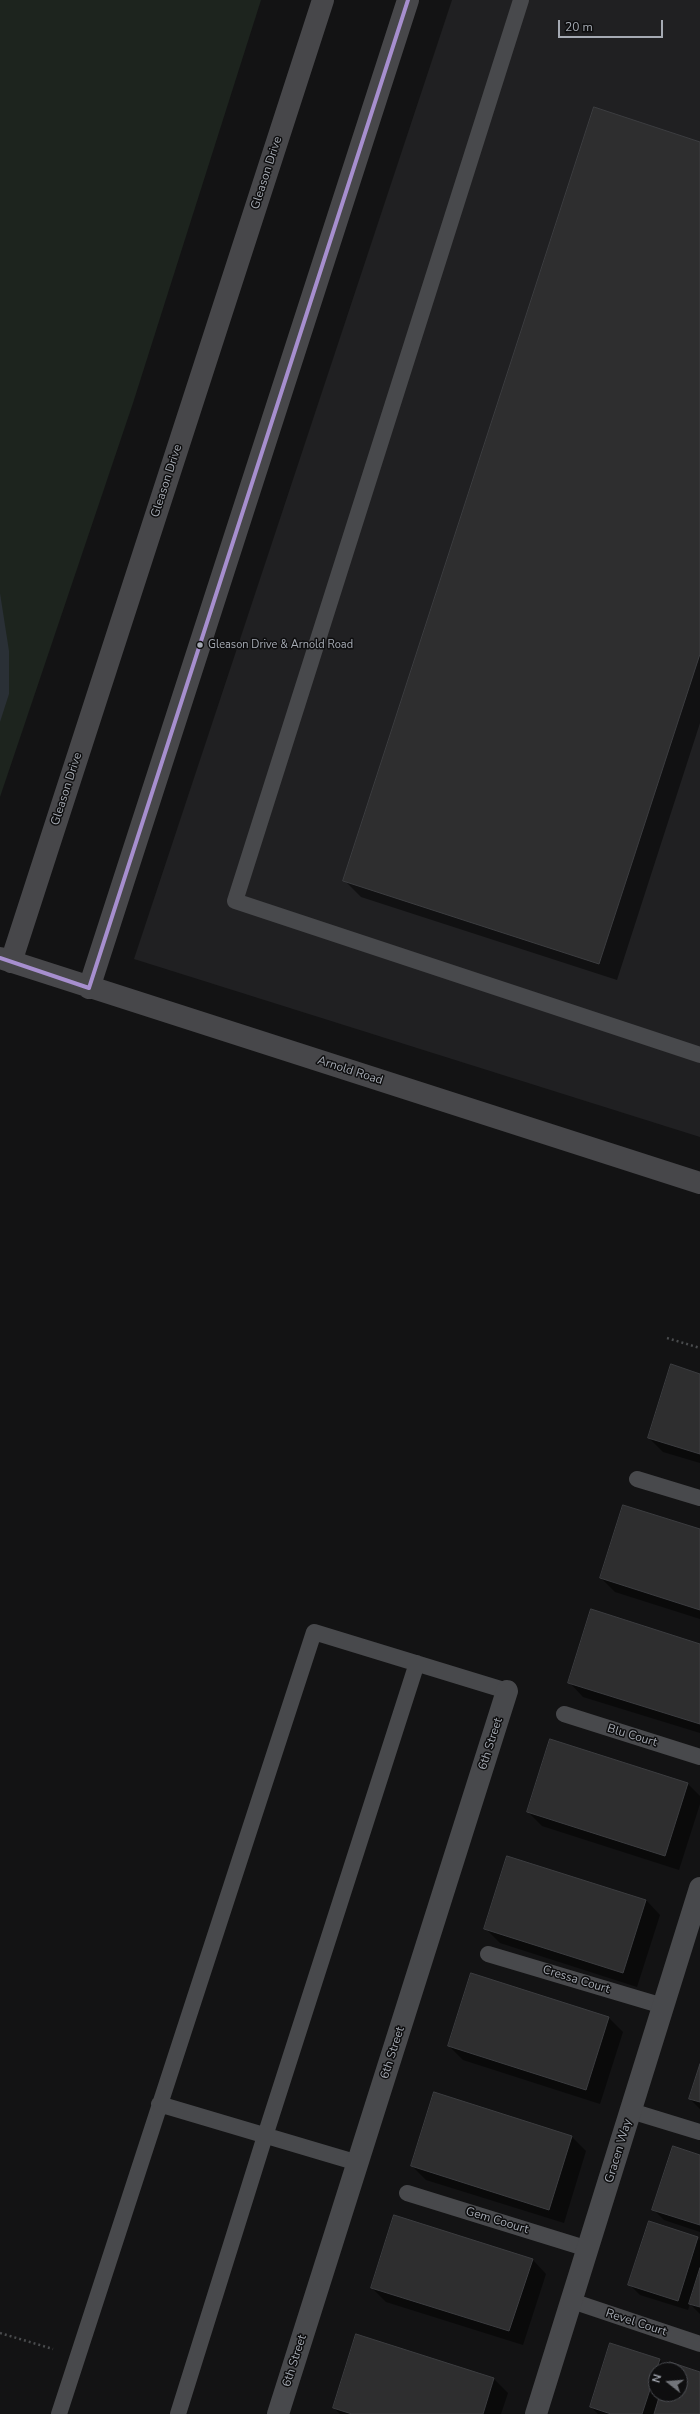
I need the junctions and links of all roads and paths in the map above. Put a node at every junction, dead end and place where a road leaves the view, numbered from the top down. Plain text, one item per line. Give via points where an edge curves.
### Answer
1 (323, 0) edge
2 (408, 0) edge
3 (521, 0) edge
4 (5, 960) edge
5 (89, 988) junction
6 (700, 1055) edge
7 (700, 1183) edge
8 (667, 1338) dead end
9 (700, 1348) edge
10 (637, 1479) dead end
11 (700, 1498) edge
12 (416, 1663) junction
13 (508, 1691) joint
14 (564, 1714) dead end
15 (700, 1757) edge
16 (698, 1901) edge
17 (488, 1954) dead end
18 (663, 2006) junction
19 (159, 2104) junction
20 (631, 2111) junction
21 (700, 2132) edge
22 (265, 2136) junction
23 (358, 2163) junction
24 (407, 2193) dead end
25 (588, 2249) junction
26 (572, 2301) junction
27 (0, 2333) edge
28 (700, 2344) edge
29 (77, 2357) junction
30 (59, 2414) edge
31 (178, 2414) edge
32 (278, 2414) edge
33 (536, 2414) edge

1 - 4 main road, Gleason Drive
2 - 5 main road
3 - 6 lane via 235,900
4 - 5 main road, Arnold Road
5 - 7 main road, Arnold Road
8 - 9 path
10 - 11 lane
12 - 13 lane
12 - 19 lane via 314,1632
12 - 22 lane
13 - 23 street, 6th Street
14 - 15 lane, Blu Court
16 - 18 street, Gracen Way
17 - 18 lane, Cressa Court
18 - 20 street, Gracen Way
19 - 22 lane
19 - 29 lane
20 - 21 lane
20 - 25 street, Gracen Way
22 - 23 lane
22 - 31 lane
23 - 32 street, 6th Street
24 - 25 lane, Gem Coourt
25 - 26 street, Gracen Way
26 - 28 lane, Revel Court
26 - 33 street, Gracen Way
27 - 29 path
29 - 30 lane

